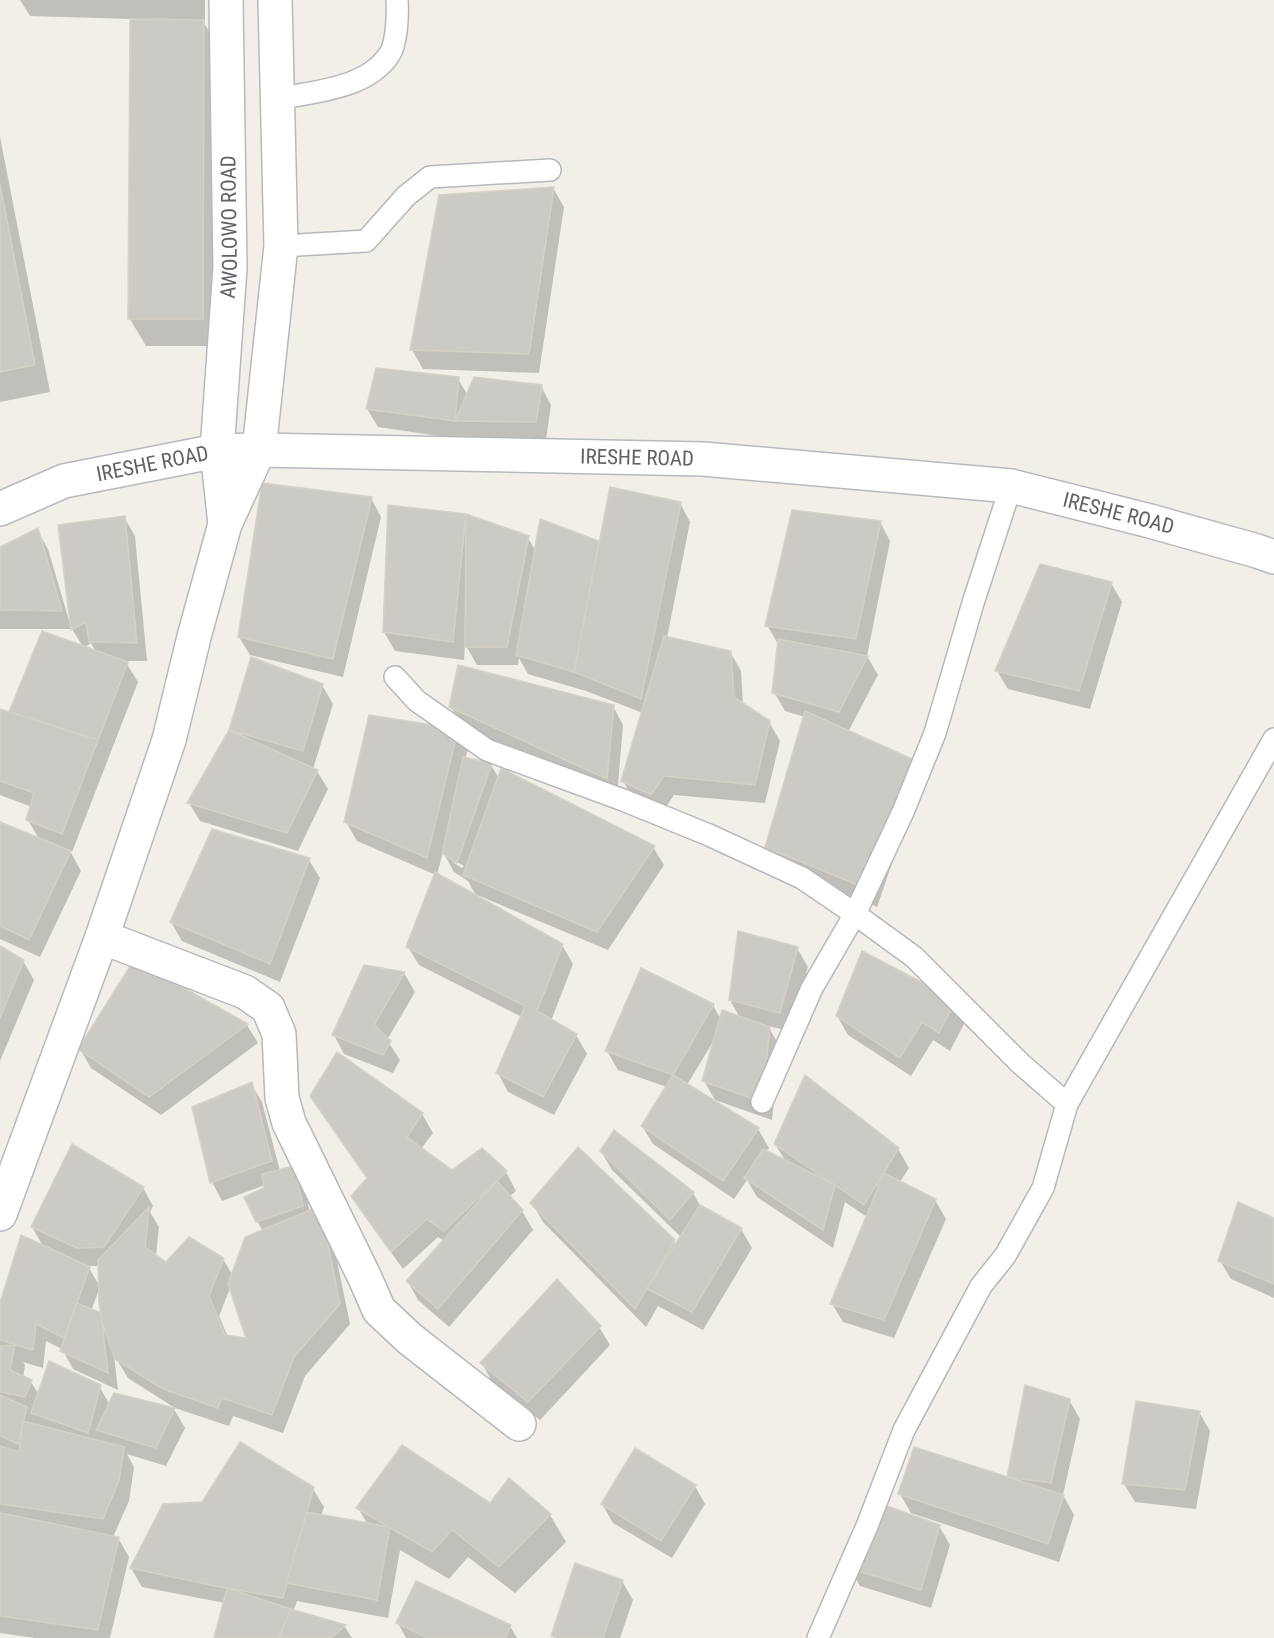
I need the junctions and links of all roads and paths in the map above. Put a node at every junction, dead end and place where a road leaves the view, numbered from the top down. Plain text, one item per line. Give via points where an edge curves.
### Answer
1 (226, 0) edge
2 (275, 0) edge
3 (397, 0) edge
4 (278, 99) junction
5 (550, 170) dead end
6 (281, 246) junction
7 (260, 450) junction
8 (217, 451) junction
9 (1011, 486) junction
10 (0, 509) edge
11 (225, 524) junction
12 (1274, 557) edge
13 (395, 677) dead end
14 (1274, 739) edge
15 (855, 914) junction
16 (102, 937) junction
17 (762, 1102) dead end
18 (1067, 1104) junction
19 (0, 1214) edge
20 (519, 1424) dead end
21 (818, 1638) edge

1 - 8 main road, AWOLOWO ROAD via 230,268
2 - 4 main road
3 - 4 lane via 398,18 390,53 378,69 353,84
4 - 6 main road
5 - 6 lane via 430,177 406,196 366,241
6 - 7 main road
7 - 8 main road, IRESHE ROAD
7 - 9 main road, IRESHE ROAD via 703,459
7 - 11 main road
8 - 10 main road, IRESHE ROAD via 64,482
8 - 11 main road, AWOLOWO ROAD
9 - 12 main road, IRESHE ROAD
9 - 15 lane via 934,733 903,812
11 - 16 main road via 169,740
13 - 15 lane via 417,701 487,750 709,835 802,878
14 - 18 lane
15 - 17 lane via 812,988
15 - 18 lane via 914,957 1021,1064
16 - 19 main road
16 - 20 main road via 245,992 268,1008 279,1034 282,1098 289,1123 379,1310
18 - 21 lane via 1043,1188 1005,1256 981,1286 904,1430

